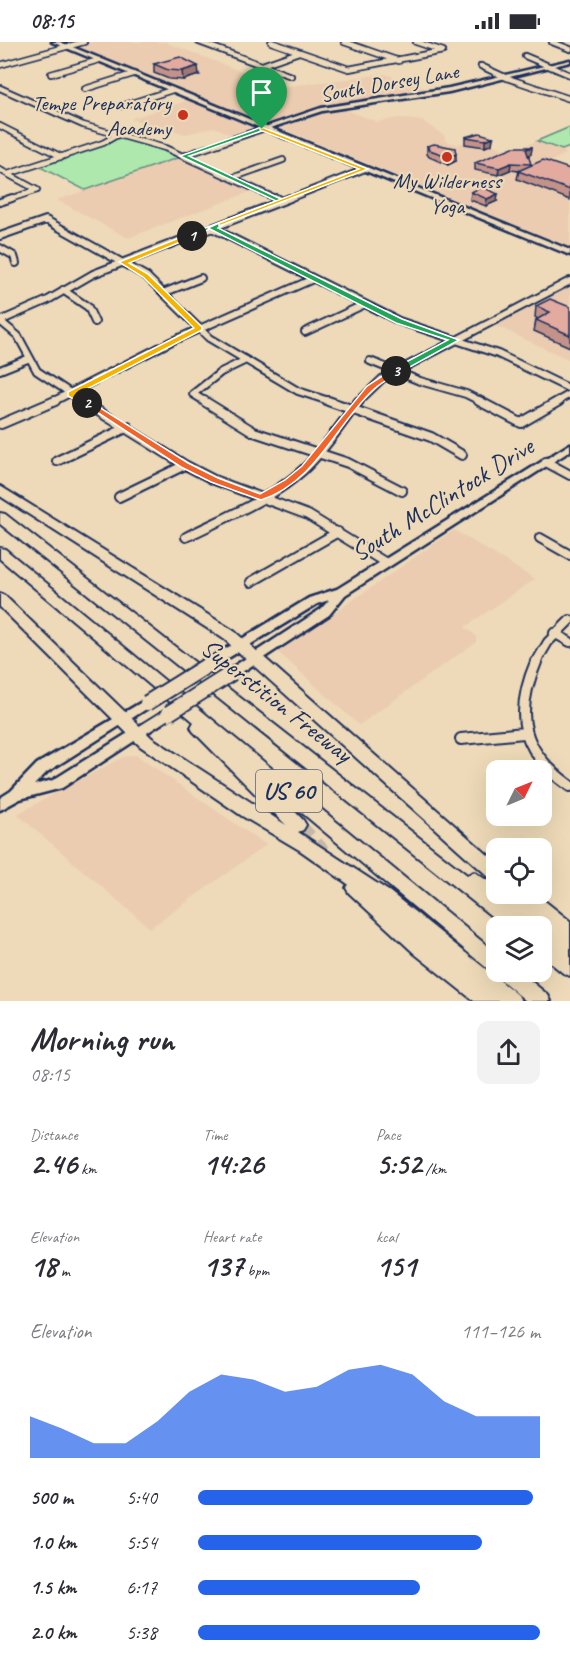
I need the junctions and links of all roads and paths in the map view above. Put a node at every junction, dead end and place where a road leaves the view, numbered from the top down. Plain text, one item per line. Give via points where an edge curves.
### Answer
1 (54, 42) edge
2 (84, 42) edge
3 (199, 42) edge
4 (271, 42) edge
5 (344, 42) edge
6 (416, 42) edge
7 (552, 42) edge
8 (66, 47) junction
9 (570, 49) edge
10 (299, 52) junction
11 (525, 56) dead end
12 (99, 60) junction
13 (400, 61) junction
14 (570, 61) edge
15 (0, 65) edge
16 (262, 65) junction
17 (481, 66) dead end
18 (549, 66) junction
19 (51, 74) dead end
20 (133, 74) junction
21 (570, 75) edge
22 (291, 76) dead end
23 (505, 77) junction
24 (0, 88) edge
25 (85, 89) dead end
26 (172, 90) junction
27 (570, 99) edge
28 (122, 106) dead end
29 (0, 126) edge
30 (265, 128) junction
31 (119, 134) junction
32 (183, 156) junction
33 (62, 157) junction
34 (283, 160) dead end
35 (365, 169) junction
36 (0, 170) edge
37 (8, 174) junction
38 (232, 178) junction
39 (282, 201) junction
40 (0, 202) edge
41 (212, 228) junction
42 (0, 236) edge
43 (0, 248) edge
44 (570, 253) edge
45 (123, 262) junction
46 (16, 263) dead end
47 (201, 278) dead end
48 (313, 279) junction
49 (570, 281) edge
50 (63, 290) junction
51 (163, 294) junction
52 (365, 304) junction
53 (0, 321) edge
54 (95, 322) dead end
55 (199, 329) junction
56 (305, 332) dead end
57 (455, 340) junction
58 (30, 358) junction
59 (246, 360) junction
60 (370, 361) dead end
61 (0, 370) edge
62 (396, 371) junction
63 (570, 389) edge
64 (71, 394) junction
65 (570, 394) edge
66 (351, 409) junction
67 (0, 424) edge
68 (128, 427) junction
69 (570, 447) edge
70 (318, 453) junction
71 (462, 455) dead end
72 (57, 461) dead end
73 (546, 462) junction
74 (185, 465) junction
75 (570, 475) edge
76 (0, 490) edge
77 (402, 491) dead end
78 (119, 497) dead end
79 (261, 498) junction
80 (0, 517) edge
81 (338, 532) junction
82 (186, 537) dead end
83 (540, 538) dead end
84 (0, 552) edge
85 (570, 555) edge
86 (386, 562) junction
87 (251, 582) dead end
88 (341, 592) junction
89 (0, 599) edge
90 (81, 618) junction
91 (570, 620) edge
92 (554, 633) junction
93 (570, 642) edge
94 (240, 645) junction
95 (256, 658) junction
96 (123, 718) junction
97 (138, 733) junction
98 (524, 733) junction
99 (461, 739) dead end
100 (570, 786) edge
101 (16, 795) junction
102 (0, 805) edge
103 (297, 825) tunnel mouth
104 (402, 833) junction
105 (486, 864) edge
106 (355, 888) dead end
107 (535, 904) edge
108 (505, 916) edge
109 (570, 933) edge
110 (570, 947) edge
111 (552, 953) edge
112 (486, 956) edge
113 (570, 968) edge
114 (519, 982) edge
115 (489, 1001) edge
116 (511, 1001) edge
117 (541, 1001) edge

1 - 8 main road
2 - 8 street
3 - 16 street
4 - 10 street
5 - 13 street
6 - 13 street via 443,51
7 - 9 street
8 - 12 main road
8 - 15 street
10 - 13 street via 349,69
10 - 16 street
11 - 18 street
12 - 19 street
12 - 20 main road
14 - 18 street, South Dorsey Lane
16 - 22 street
17 - 23 street
18 - 21 street
18 - 23 street, South Dorsey Lane
20 - 25 street
20 - 26 main road
23 - 27 street
23 - 30 street, South Dorsey Lane via 439,92 323,109
24 - 31 street via 83,125
26 - 28 street
26 - 30 main road
29 - 33 street
30 - 32 street, South Dorsey Lane
30 - 35 main road
31 - 32 street
31 - 33 street
32 - 38 street
33 - 37 street
34 - 38 street
35 - 39 street
35 - 44 main road
36 - 37 street
37 - 40 street via 37,190
38 - 39 street
39 - 41 street
41 - 45 street
41 - 48 street
42 - 45 street via 46,220
43 - 46 street via 14,256
45 - 50 street
45 - 51 street via 146,276
47 - 51 street
48 - 52 street
48 - 55 street
49 - 57 street
50 - 53 street
50 - 54 street via 88,307
51 - 55 street
52 - 56 street
52 - 57 street via 399,321
53 - 58 street via 18,336
55 - 59 street
55 - 64 street
57 - 62 street
57 - 63 street via 498,354
58 - 61 street
58 - 64 street via 37,371
59 - 66 street via 298,391
59 - 70 street via 221,372 193,394 254,432
60 - 62 street
62 - 65 street via 466,394 521,423
62 - 66 street via 370,388
64 - 67 street
64 - 68 street
66 - 70 street
66 - 71 street via 431,437
68 - 72 street
68 - 74 street
69 - 73 main road, South McClintock Drive
70 - 77 street via 371,473
70 - 79 street via 288,482
73 - 75 street
73 - 86 main road, South McClintock Drive
74 - 78 street
74 - 79 street
76 - 94 highway
79 - 81 street via 308,515
79 - 82 street
80 - 104 highway, Superstition Freeway / US 60
81 - 86 street
81 - 87 street
83 - 85 street
84 - 90 highway, US 60
86 - 88 main road, South McClintock Drive
88 - 94 main road, South McClintock Drive via 313,601
88 - 95 main road, South McClintock Drive via 325,612
89 - 96 highway
90 - 103 highway
90 - 112 highway, US 60
91 - 92 street
92 - 93 street
92 - 98 street via 530,680 522,713
94 - 95 highway
94 - 96 main road, South McClintock Drive, bridge
95 - 97 main road, South McClintock Drive, bridge
95 - 105 highway
96 - 97 highway
96 - 101 main road, South McClintock Drive via 42,768
97 - 101 main road, South McClintock Drive via 57,783
97 - 116 highway via 248,811 383,898
98 - 99 street
98 - 100 street via 538,758
101 - 102 main road, South McClintock Drive
104 - 108 highway, Superstition Freeway / US 60
104 - 110 highway
106 - 115 highway
107 - 109 highway
111 - 113 highway
114 - 117 highway

